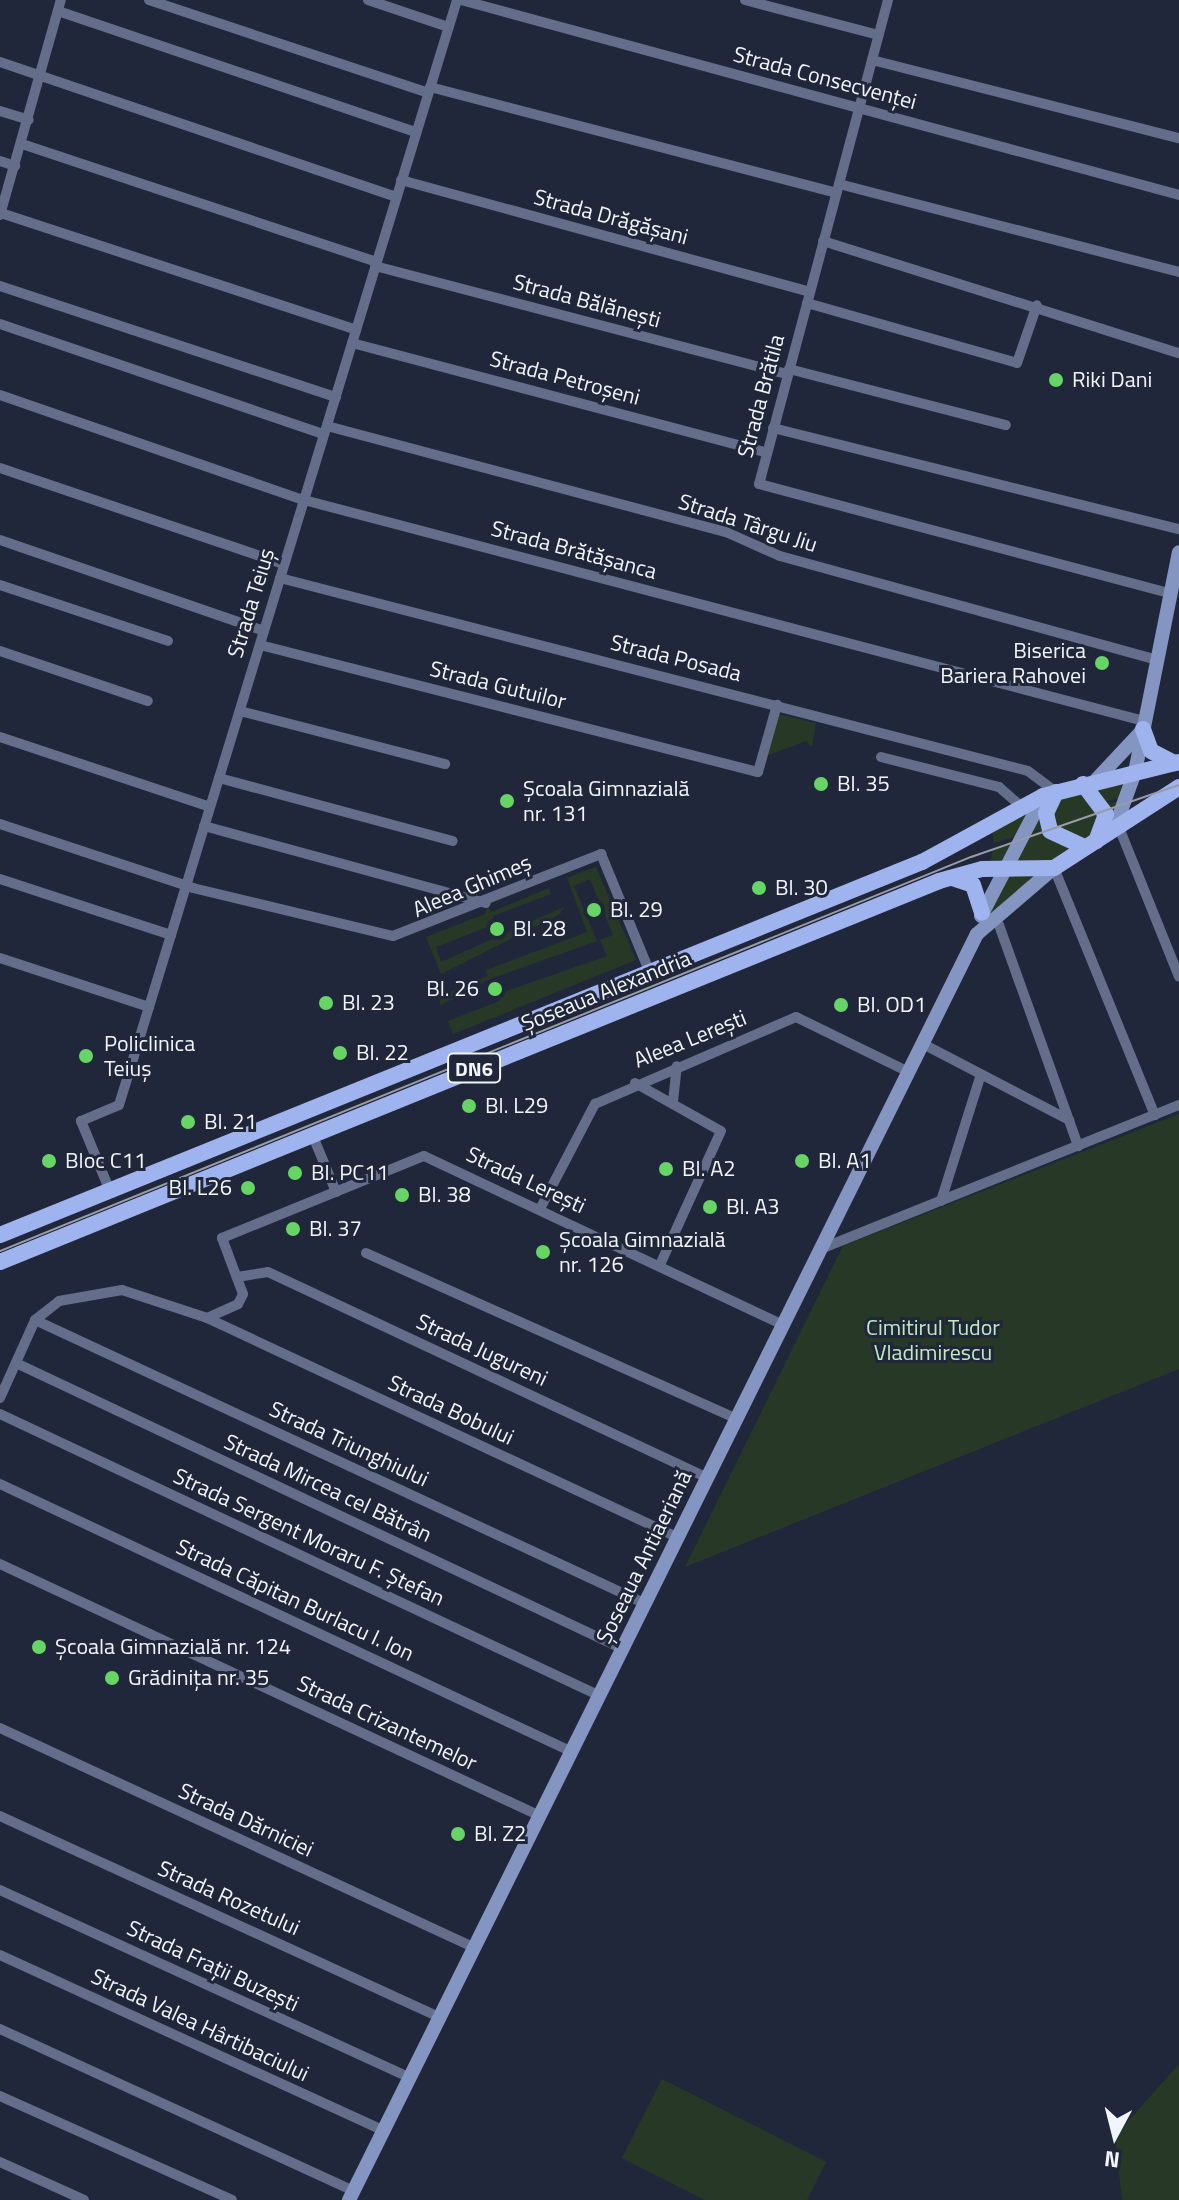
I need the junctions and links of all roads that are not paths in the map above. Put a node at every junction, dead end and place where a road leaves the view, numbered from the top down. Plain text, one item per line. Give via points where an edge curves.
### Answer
1 (149, 0) edge
2 (368, 0) edge
3 (459, 0) edge
4 (745, 0) edge
5 (888, 0) edge
6 (60, 3) edge
7 (448, 27) junction
8 (878, 35) junction
9 (872, 60) junction
10 (0, 62) edge
11 (41, 75) junction
12 (429, 90) junction
13 (859, 108) junction
14 (0, 111) edge
15 (29, 120) junction
16 (416, 132) junction
17 (1179, 138) edge
18 (22, 144) junction
19 (0, 161) edge
20 (15, 166) junction
21 (401, 180) junction
22 (838, 188) junction
23 (1179, 195) edge
24 (396, 197) junction
25 (0, 214) edge
26 (823, 241) junction
27 (376, 264) junction
28 (1179, 272) edge
29 (0, 286) edge
30 (808, 297) junction
31 (1037, 305) junction
32 (0, 324) edge
33 (356, 330) junction
34 (352, 343) junction
35 (1179, 353) edge
36 (789, 371) junction
37 (0, 395) edge
38 (336, 397) junction
39 (1006, 425) dead end
40 (773, 428) junction
41 (326, 430) junction
42 (767, 453) junction
43 (0, 468) edge
44 (304, 500) junction
45 (1179, 529) edge
46 (0, 540) edge
47 (1179, 552) edge
48 (284, 564) junction
49 (280, 578) junction
50 (0, 585) edge
51 (1170, 593) junction
52 (264, 631) junction
53 (168, 641) dead end
54 (260, 645) junction
55 (0, 651) edge
56 (1157, 660) junction
57 (148, 701) dead end
58 (777, 705) junction
59 (240, 711) junction
60 (1143, 725) junction
61 (0, 737) edge
62 (881, 757) dead end
63 (1177, 763) edge
64 (445, 764) dead end
65 (1135, 772) junction
66 (219, 778) junction
67 (1089, 783) junction
68 (1179, 787) edge
69 (1049, 794) junction
70 (1021, 806) junction
71 (210, 807) junction
72 (0, 824) edge
73 (204, 826) junction
74 (1116, 832) junction
75 (453, 841) dead end
76 (1090, 845) junction
77 (1002, 868) junction
78 (1054, 868) junction
79 (950, 878) junction
80 (0, 879) edge
81 (186, 885) junction
82 (486, 903) junction
83 (986, 916) junction
84 (171, 935) junction
85 (0, 958) edge
86 (650, 973) junction
87 (1179, 977) edge
88 (149, 1007) junction
89 (923, 1044) junction
90 (677, 1066) junction
91 (909, 1072) junction
92 (981, 1074) junction
93 (635, 1083) junction
94 (673, 1102) junction
95 (1179, 1105) edge
96 (1155, 1115) junction
97 (1069, 1120) junction
98 (312, 1134) junction
99 (1078, 1146) junction
100 (110, 1191) junction
101 (336, 1192) junction
102 (941, 1201) junction
103 (540, 1209) junction
104 (0, 1235) edge
105 (823, 1248) junction
106 (366, 1253) dead end
107 (0, 1262) edge
108 (660, 1265) junction
109 (237, 1277) junction
110 (207, 1318) junction
111 (35, 1320) junction
112 (783, 1325) junction
113 (16, 1363) junction
114 (0, 1398) edge
115 (0, 1414) edge
116 (737, 1419) junction
117 (707, 1478) junction
118 (0, 1484) edge
119 (679, 1538) junction
120 (0, 1564) edge
121 (646, 1604) junction
122 (623, 1649) junction
123 (600, 1696) junction
124 (0, 1728) edge
125 (572, 1752) junction
126 (0, 1816) edge
127 (540, 1816) junction
128 (0, 1890) edge
129 (475, 1948) junction
130 (0, 1955) edge
131 (440, 2017) junction
132 (0, 2029) edge
133 (410, 2078) junction
134 (0, 2096) edge
135 (384, 2131) junction
136 (0, 2162) edge
137 (352, 2195) edge
138 (84, 2200) edge
139 (232, 2200) edge

1 - 12 street
2 - 7 street
3 - 7 street, Strada Teiuș
3 - 13 street, Strada Consecvenței
4 - 8 street
5 - 8 street, Strada Brătila
6 - 11 street
6 - 16 street
7 - 12 street, Strada Teiuș
8 - 9 street, Strada Brătila
9 - 13 street, Strada Brătila
9 - 17 street
10 - 11 street
11 - 15 street
11 - 24 street
12 - 16 street, Strada Teiuș
12 - 22 street
13 - 22 street, Strada Brătila
13 - 23 street, Strada Consecvenței
14 - 15 street
15 - 18 street
16 - 21 street, Strada Teiuș
18 - 20 street
18 - 27 street, Strada Bălănești
19 - 20 street
20 - 25 street
21 - 24 street, Strada Teiuș
21 - 30 street, Strada Drăgășani
22 - 26 street, Strada Brătila
22 - 28 street
24 - 27 street, Strada Teiuș
25 - 33 street
26 - 30 street, Strada Brătila
26 - 31 street
27 - 33 street, Strada Teiuș
27 - 36 street, Strada Bălănești
29 - 38 street
30 - 31 street, Strada Drăgășani via 1017,363
30 - 36 street, Strada Brătila
31 - 35 street
32 - 41 street, Strada Târgu Jiu
33 - 34 street, Strada Teiuș
34 - 38 street, Strada Teiuș
34 - 42 street, Strada Petroșeni
36 - 39 street, Strada Bălănești
36 - 40 street, Strada Brătila
37 - 44 street, Strada Brătășanca
38 - 41 street, Strada Teiuș
40 - 42 street, Strada Brătila
40 - 45 street
41 - 44 street, Strada Teiuș
41 - 56 street, Strada Târgu Jiu via 726,532 780,556
42 - 51 street, Strada Brătila via 763,489
43 - 48 street
44 - 48 street, Strada Teiuș
44 - 60 street, Strada Brătășanca
46 - 52 street
47 - 51 main road
48 - 49 street, Strada Teiuș
49 - 52 street, Strada Teiuș
49 - 58 street, Strada Posada
50 - 53 street
51 - 56 main road
52 - 54 street, Strada Teiuș
54 - 58 street, Strada Gutuilor via 758,772
54 - 59 street, Strada Teiuș
55 - 57 street
56 - 60 main road
58 - 69 street, Strada Posada via 1028,771
59 - 64 street
59 - 66 street, Strada Teiuș
60 - 63 main road via 1151,751
60 - 65 main road
60 - 67 main road
61 - 71 street
62 - 70 street via 1005,789
63 - 65 main road, Șoseaua Alexandria / DN6
65 - 67 main road, Șoseaua Alexandria / DN6
65 - 74 main road
66 - 71 street, Strada Teiuș
66 - 75 street
67 - 69 main road, Șoseaua Alexandria / DN6
67 - 76 main road via 1106,814
68 - 74 main road
69 - 70 main road, Șoseaua Alexandria / DN6
69 - 76 main road via 1048,828 1060,842
69 - 77 main road, Șoseaua Antiaeriană
70 - 86 main road, Șoseaua Alexandria / DN6 via 935,856
71 - 73 street, Strada Teiuș
72 - 81 street, Aleea Ghimeș
73 - 81 street, Strada Teiuș
73 - 82 street
74 - 76 main road
74 - 87 street
76 - 78 main road
77 - 78 main road, Șoseaua Alexandria / DN6
77 - 79 main road, Șoseaua Alexandria / DN6
77 - 83 main road, Șoseaua Antiaeriană
78 - 83 main road
78 - 96 street
79 - 83 main road via 973,885
79 - 98 main road, Șoseaua Alexandria / DN6
80 - 84 street
81 - 82 street, Aleea Ghimeș via 393,936
81 - 84 street, Strada Teiuș
82 - 86 street, Aleea Ghimeș via 601,854
83 - 89 main road, Șoseaua Antiaeriană
83 - 97 street via 999,925
84 - 88 street, Strada Teiuș
85 - 88 street
86 - 100 main road, Șoseaua Alexandria / DN6
88 - 100 street, Strada Teiuș via 119,1105 81,1121
89 - 91 main road, Șoseaua Antiaeriană
89 - 92 street
90 - 91 street, Aleea Lerești via 796,1017
90 - 93 street, Aleea Lerești
90 - 94 street
91 - 105 main road, Șoseaua Antiaeriană
92 - 97 street
92 - 102 street
93 - 94 street
93 - 103 street, Aleea Lerești via 589,1110
94 - 108 street via 715,1122 720,1136
95 - 96 street
96 - 99 street
97 - 99 street
98 - 101 street
98 - 107 main road, Șoseaua Alexandria / DN6
99 - 102 street
100 - 104 main road, Șoseaua Alexandria / DN6
101 - 103 street, Strada Lerești via 424,1156
101 - 109 street, Strada Lerești via 222,1238
102 - 105 street
103 - 108 street, Strada Lerești
105 - 112 main road, Șoseaua Antiaeriană
106 - 116 street
108 - 112 street, Strada Lerești
109 - 110 street via 242,1301
109 - 117 street, Strada Jugureni via 268,1272
110 - 111 street via 109,1289 70,1295
110 - 119 street, Strada Bobului
111 - 113 street
111 - 121 street, Strada Triunghiului
112 - 116 main road, Șoseaua Antiaeriană
113 - 114 street
113 - 122 street, Strada Mircea cel Bătrân
115 - 123 street, Strada Sergent Moraru F. Ștefan
116 - 117 main road, Șoseaua Antiaeriană
117 - 119 main road, Șoseaua Antiaeriană
118 - 125 street, Strada Căpitan Burlacu I. Ion
119 - 121 main road, Șoseaua Antiaeriană
120 - 127 street, Strada Crizantemelor
121 - 122 main road, Șoseaua Antiaeriană
122 - 123 main road, Șoseaua Antiaeriană
123 - 125 main road, Șoseaua Antiaeriană
124 - 129 street, Strada Dărniciei
125 - 127 main road, Șoseaua Antiaeriană
126 - 131 street, Strada Rozetului
127 - 129 main road, Șoseaua Antiaeriană
128 - 133 street, Strada Frații Buzești
129 - 131 main road, Șoseaua Antiaeriană
130 - 135 street, Strada Valea Hârtibaciului
131 - 133 main road, Șoseaua Antiaeriană
132 - 137 street
133 - 135 main road, Șoseaua Antiaeriană
134 - 139 street
135 - 137 main road, Șoseaua Antiaeriană
136 - 138 street

